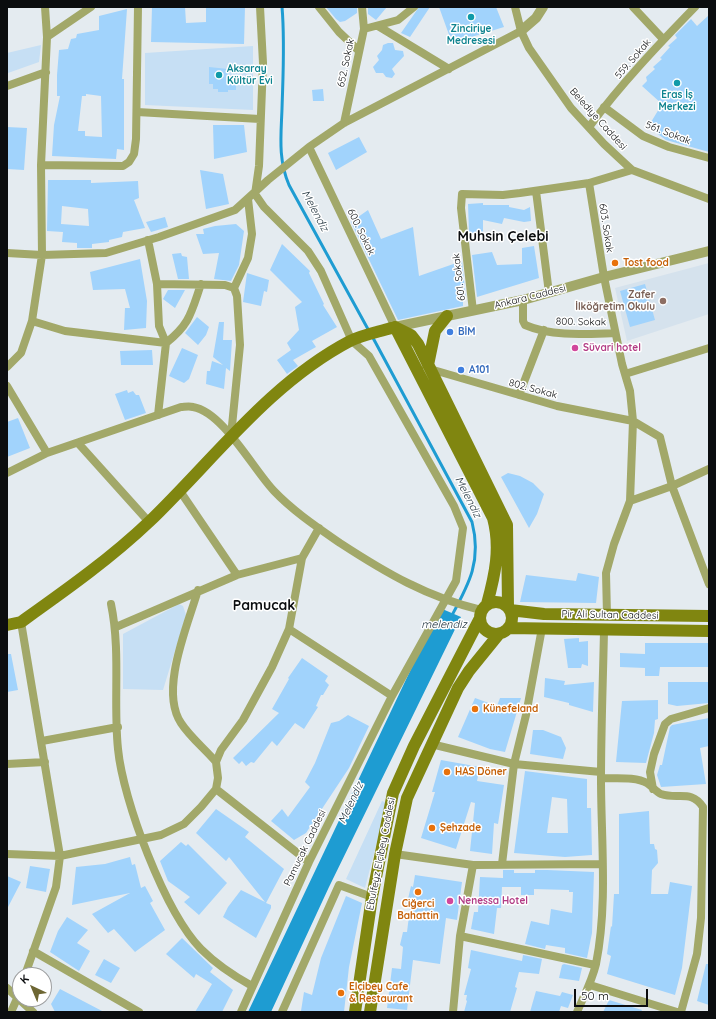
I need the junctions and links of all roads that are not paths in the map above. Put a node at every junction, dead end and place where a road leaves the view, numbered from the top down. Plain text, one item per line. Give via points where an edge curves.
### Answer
1 (45, 7) edge
2 (91, 7) edge
3 (138, 7) edge
4 (260, 7) edge
5 (319, 7) edge
6 (362, 7) edge
7 (414, 7) edge
8 (515, 7) edge
9 (543, 7) edge
10 (633, 7) edge
11 (695, 7) edge
12 (378, 26) junction
13 (364, 29) junction
14 (521, 31) junction
15 (47, 36) junction
16 (663, 39) junction
17 (358, 50) junction
18 (449, 69) junction
19 (46, 72) junction
20 (7, 86) edge
21 (604, 107) junction
22 (137, 112) junction
23 (260, 120) junction
24 (344, 123) junction
25 (589, 127) junction
26 (309, 147) junction
27 (709, 158) edge
28 (41, 165) junction
29 (632, 170) junction
30 (589, 183) junction
31 (536, 191) junction
32 (251, 196) junction
33 (709, 199) edge
34 (148, 240) junction
35 (709, 251) edge
36 (7, 253) edge
37 (42, 255) junction
38 (604, 277) junction
39 (157, 284) junction
40 (201, 284) junction
41 (234, 288) junction
42 (549, 293) junction
43 (523, 300) junction
44 (474, 311) junction
45 (447, 316) junction
46 (32, 321) junction
47 (393, 327) junction
48 (544, 330) junction
49 (615, 332) junction
50 (352, 341) junction
51 (166, 343) junction
52 (709, 348) edge
53 (7, 367) edge
54 (429, 367) junction
55 (625, 374) junction
56 (7, 386) edge
57 (519, 396) junction
58 (158, 415) junction
59 (633, 421) junction
60 (231, 436) junction
61 (78, 443) junction
62 (47, 453) junction
63 (709, 469) edge
64 (7, 473) edge
65 (672, 486) junction
66 (180, 491) junction
67 (630, 501) junction
68 (149, 522) junction
69 (319, 528) junction
70 (302, 558) junction
71 (237, 575) junction
72 (709, 584) edge
73 (198, 590) junction
74 (449, 600) junction
75 (111, 604) dead end
76 (509, 609) junction
77 (482, 612) junction
78 (608, 615) junction
79 (709, 616) edge
80 (21, 622) junction
81 (7, 625) edge
82 (116, 626) junction
83 (542, 628) junction
84 (290, 629) junction
85 (604, 630) junction
86 (504, 631) junction
87 (709, 631) edge
88 (392, 696) junction
89 (709, 708) edge
90 (118, 727) junction
91 (42, 741) junction
92 (431, 744) junction
93 (45, 762) junction
94 (216, 762) junction
95 (7, 764) edge
96 (514, 764) junction
97 (601, 775) junction
98 (216, 789) junction
99 (654, 789) junction
100 (143, 840) junction
101 (7, 854) edge
102 (395, 854) junction
103 (60, 856) junction
104 (308, 862) junction
105 (502, 864) junction
106 (602, 864) junction
107 (473, 865) junction
108 (372, 897) junction
109 (460, 936) junction
110 (33, 951) junction
111 (595, 965) junction
112 (28, 967) edge
113 (590, 985) junction
114 (252, 986) junction
115 (139, 1012) edge
116 (241, 1012) edge
117 (282, 1012) edge
118 (355, 1012) edge
119 (370, 1012) edge
120 (453, 1012) edge
121 (577, 1012) edge
122 (677, 1012) edge
123 (681, 1012) edge

1 - 15 street
2 - 15 street
3 - 22 street
4 - 23 street via 263,63
5 - 17 street
6 - 13 street, 652. Sokak
7 - 12 street via 398,20
8 - 14 street, Belediye Caddesi
9 - 14 street via 536,18
10 - 16 street
11 - 16 street, 559. Sokak
12 - 13 street
12 - 18 street
13 - 17 street, 652. Sokak
14 - 18 street
14 - 25 street, Belediye Caddesi via 546,73 571,108
15 - 19 street
16 - 21 street, 559. Sokak
17 - 24 street, 652. Sokak
18 - 24 street
19 - 20 street
19 - 28 street
21 - 25 street, 559. Sokak
21 - 27 street, 561. Sokak via 643,136 669,147
22 - 23 street
22 - 28 street via 134,154 123,166
23 - 32 street via 259,166
24 - 26 street
25 - 29 street, Belediye Caddesi
26 - 32 street
26 - 47 street, 600. Sokak
28 - 37 street
29 - 30 street
29 - 33 street, Belediye Caddesi
30 - 31 street
30 - 38 street, 603. Sokak
31 - 42 street
31 - 44 street, 601. Sokak via 503,195 462,194
32 - 34 street via 235,210
32 - 41 street via 251,240 248,258
32 - 50 street via 308,251 321,271
34 - 37 street via 106,253
34 - 39 street
35 - 38 street, Ankara Caddesi
36 - 37 street
37 - 46 street
38 - 42 street, Ankara Caddesi
38 - 49 street, 603. Sokak
39 - 40 street
39 - 51 street via 159,326
40 - 41 street
40 - 51 street via 189,319 180,332
41 - 60 street via 237,296 240,345
42 - 43 street, Ankara Caddesi
43 - 44 street, Ankara Caddesi
43 - 48 street, 800. Sokak via 525,325
44 - 45 street, Ankara Caddesi
45 - 47 street, Ankara Caddesi
45 - 54 main road via 435,331
46 - 51 street via 65,331
46 - 53 street via 21,353
47 - 50 main road
47 - 54 main road via 411,335
47 - 77 main road, Ebulfeyz Elçibey Caddesi via 493,518 498,543 497,562
48 - 49 street, 800. Sokak via 584,334
48 - 57 street
49 - 55 street, 603. Sokak
50 - 60 main road via 323,357 294,378
50 - 74 street, Pamucak Caddesi via 369,356 454,506 463,528 456,582
51 - 58 street
52 - 55 street
54 - 57 street, 802. Sokak
54 - 76 main road via 507,525
55 - 59 street, 603. Sokak via 630,391
56 - 62 street
57 - 59 street, 802. Sokak
58 - 60 street via 180,407 193,407 213,418
58 - 61 street
59 - 65 street, 802. Sokak via 660,437
59 - 67 street, 603. Sokak
60 - 66 main road
60 - 69 street via 273,490 300,515
61 - 62 street
61 - 68 street
62 - 64 street
63 - 65 street
65 - 67 street
65 - 72 street, 802. Sokak
66 - 68 main road
66 - 71 street
67 - 78 street, 603. Sokak via 606,573
68 - 80 main road via 97,568
69 - 70 street
69 - 74 street via 385,572 407,584
70 - 71 street
70 - 84 street
71 - 73 street
73 - 82 street
73 - 94 street via 173,675 173,706 181,723
74 - 77 street
74 - 88 street, Pamucak Caddesi
75 - 82 street
76 - 77 main road via 498,602
76 - 78 main road, Pir Ali Sultan Caddesi via 544,614
76 - 86 main road via 512,620
77 - 86 main road via 483,628 487,632
77 - 108 main road, Ebulfeyz Elçibey Caddesi via 393,793
78 - 79 main road, Pir Ali Sultan Caddesi
80 - 81 main road
80 - 91 street
82 - 90 street
83 - 85 main road
83 - 86 main road
83 - 96 street
84 - 88 street
84 - 94 street via 272,667
85 - 87 main road
85 - 97 street
86 - 92 main road, Ebulfeyz Elçibey Caddesi via 469,671 458,688
88 - 104 street, Pamucak Caddesi
89 - 99 street via 671,719 665,724 650,772
90 - 91 street
90 - 100 street via 118,750 129,804
91 - 93 street
92 - 96 street
92 - 102 main road, Ebulfeyz Elçibey Caddesi via 407,798
93 - 95 street
93 - 103 street
94 - 98 street
96 - 97 street
96 - 105 street
97 - 99 street via 639,780
97 - 106 street
98 - 100 street via 184,824
98 - 104 street
99 - 123 street via 660,794 692,796 703,807 698,947
100 - 103 street
100 - 114 street via 175,912 200,948 232,975
101 - 103 street
102 - 107 street
102 - 119 main road, Ebulfeyz Elçibey Caddesi
103 - 110 street via 56,887
104 - 114 street, Pamucak Caddesi
105 - 106 street
105 - 107 street
106 - 111 street via 600,934
107 - 109 street
108 - 117 street via 339,885
108 - 118 main road, Ebulfeyz Elçibey Caddesi
109 - 111 street
109 - 120 street
110 - 112 street
110 - 115 street
111 - 113 street
113 - 121 street
113 - 122 street
114 - 116 street, Pamucak Caddesi

